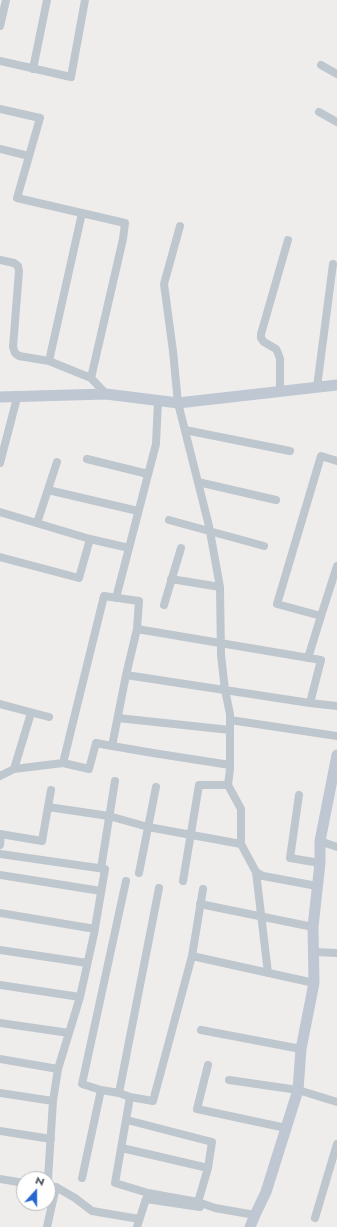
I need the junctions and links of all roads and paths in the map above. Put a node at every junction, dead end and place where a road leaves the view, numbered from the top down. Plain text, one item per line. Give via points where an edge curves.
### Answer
1 (6, 0) edge
2 (48, 0) edge
3 (84, 0) edge
4 (0, 26) edge
5 (0, 62) edge
6 (321, 65) dead end
7 (33, 68) junction
8 (337, 74) edge
9 (0, 108) edge
10 (319, 112) dead end
11 (337, 122) edge
12 (0, 149) edge
13 (29, 156) junction
14 (82, 213) junction
15 (180, 226) dead end
16 (288, 240) dead end
17 (0, 260) edge
18 (333, 264) dead end
19 (49, 361) junction
20 (91, 378) junction
21 (337, 385) edge
22 (317, 387) junction
23 (280, 392) junction
24 (106, 394) junction
25 (0, 397) edge
26 (17, 398) junction
27 (158, 401) junction
28 (178, 403) junction
29 (185, 430) junction
30 (290, 451) dead end
31 (87, 459) dead end
32 (337, 461) edge
33 (56, 462) dead end
34 (0, 463) edge
35 (148, 474) junction
36 (198, 482) junction
37 (48, 490) junction
38 (276, 500) dead end
39 (138, 511) junction
40 (0, 512) edge
41 (169, 520) dead end
42 (37, 523) junction
43 (210, 532) junction
44 (90, 539) junction
45 (264, 546) dead end
46 (129, 548) junction
47 (181, 548) dead end
48 (0, 557) edge
49 (337, 566) edge
50 (171, 579) junction
51 (220, 587) junction
52 (116, 598) junction
53 (164, 605) dead end
54 (320, 616) junction
55 (137, 629) junction
56 (221, 643) junction
57 (308, 658) junction
58 (126, 675) junction
59 (225, 690) junction
60 (310, 703) junction
61 (0, 704) edge
62 (337, 706) edge
63 (31, 713) junction
64 (49, 717) dead end
65 (118, 718) junction
66 (230, 720) junction
67 (230, 730) junction
68 (337, 736) edge
69 (112, 746) junction
70 (337, 755) edge
71 (63, 763) junction
72 (230, 765) junction
73 (14, 769) junction
74 (0, 776) edge
75 (115, 781) dead end
76 (228, 785) junction
77 (156, 787) dead end
78 (51, 790) dead end
79 (334, 791) edge
80 (299, 795) dead end
81 (48, 807) junction
82 (109, 816) junction
83 (148, 827) junction
84 (1, 834) edge
85 (190, 835) junction
86 (320, 841) junction
87 (241, 844) junction
88 (0, 845) edge
89 (337, 846) edge
90 (0, 854) edge
91 (320, 862) junction
92 (101, 868) junction
93 (256, 872) junction
94 (139, 873) dead end
95 (0, 875) edge
96 (126, 881) dead end
97 (183, 882) dead end
98 (317, 886) junction
99 (159, 888) dead end
100 (203, 889) dead end
101 (101, 891) junction
102 (200, 904) junction
103 (0, 913) edge
104 (261, 916) junction
105 (313, 927) junction
106 (95, 929) junction
107 (0, 950) edge
108 (314, 952) junction
109 (337, 953) edge
110 (192, 956) junction
111 (88, 963) junction
112 (268, 973) junction
113 (314, 983) junction
114 (0, 985) edge
115 (80, 997) junction
116 (0, 1022) edge
117 (200, 1030) dead end
118 (69, 1033) junction
119 (301, 1049) junction
120 (0, 1059) edge
121 (208, 1065) dead end
122 (58, 1069) junction
123 (229, 1080) dead end
124 (101, 1090) junction
125 (298, 1090) junction
126 (0, 1093) edge
127 (119, 1093) junction
128 (130, 1097) junction
129 (53, 1101) junction
130 (337, 1102) edge
131 (127, 1120) junction
132 (286, 1128) junction
133 (0, 1131) edge
134 (51, 1139) junction
135 (337, 1144) edge
136 (122, 1148) junction
137 (208, 1168) junction
138 (49, 1171) edge
139 (82, 1178) dead end
140 (0, 1179) edge
141 (16, 1182) edge
142 (56, 1189) edge
143 (147, 1196) junction
144 (198, 1202) junction
145 (214, 1208) junction
146 (49, 1211) edge
147 (255, 1215) junction
148 (316, 1218) dead end
149 (138, 1223) edge
150 (47, 1227) edge
151 (250, 1227) edge

1 - 4 street
2 - 7 street
3 - 7 street via 71,76
5 - 7 street
6 - 8 street
9 - 13 street via 40,118
10 - 11 street
12 - 13 street
13 - 14 street via 17,198
14 - 19 street
14 - 20 street via 125,223
15 - 28 street via 164,284
16 - 23 street via 260,334 264,342 278,353
17 - 19 street via 14,263 19,271 15,353 19,356
18 - 22 street
19 - 20 street
20 - 24 street
21 - 22 street
22 - 23 street
23 - 28 street
24 - 26 street
24 - 27 street
25 - 26 street
26 - 34 street
27 - 28 street
27 - 35 street via 156,444
28 - 29 street
29 - 30 street
29 - 36 street
31 - 35 street
32 - 54 street via 321,456 277,604
33 - 37 street
35 - 39 street
36 - 38 street
36 - 43 street
37 - 39 street
37 - 42 street
39 - 46 street
40 - 42 street
41 - 43 street
42 - 44 street
43 - 45 street
43 - 51 street
44 - 46 street
44 - 48 street via 79,578
46 - 52 street
47 - 50 street
49 - 54 street
50 - 51 street
50 - 53 street
51 - 56 street
52 - 55 street via 138,601
52 - 71 street via 104,596
54 - 57 street
55 - 56 street
55 - 58 street
56 - 57 street
56 - 59 street
57 - 60 street via 321,660
58 - 59 street
58 - 65 street
59 - 60 street
59 - 66 street
60 - 62 street
61 - 63 street
63 - 64 street
63 - 73 street
65 - 67 street
65 - 69 street
66 - 67 street
66 - 68 street
67 - 72 street
69 - 71 street via 96,743 89,769
69 - 72 street
70 - 79 street
71 - 73 street
72 - 76 street
73 - 74 street
75 - 82 street
76 - 85 street via 199,785
76 - 87 street via 241,809
77 - 83 street
78 - 81 street
79 - 86 street
80 - 91 street via 290,858
81 - 82 street
81 - 84 street via 42,841
82 - 83 street
82 - 92 street
83 - 85 street
83 - 94 street
84 - 88 street
85 - 87 street
85 - 97 street
86 - 89 street
86 - 91 street
87 - 93 street
90 - 92 street
91 - 98 street
92 - 101 street via 105,869
93 - 98 street via 263,876
93 - 104 street
95 - 101 street
96 - 124 street via 82,1084
98 - 105 street
99 - 127 street
100 - 102 street
101 - 106 street
102 - 104 street
102 - 110 street
103 - 106 street
104 - 105 street
104 - 112 street
105 - 108 street
106 - 111 street
107 - 111 street
108 - 109 street
108 - 113 street
110 - 112 street
110 - 128 street via 153,1101
111 - 115 street
112 - 113 street
113 - 119 street
114 - 115 street
115 - 118 street
116 - 118 street
117 - 119 street
118 - 122 street
119 - 125 street
120 - 122 street
121 - 132 street via 197,1110
122 - 129 street
123 - 125 street
124 - 127 street
124 - 139 street
125 - 130 street
125 - 132 street
126 - 129 street
127 - 128 street
128 - 131 street
129 - 134 street
131 - 136 street
131 - 137 street via 212,1142
132 - 147 street via 266,1192
133 - 134 street
134 - 138 street
135 - 148 street
136 - 137 street
136 - 143 street via 115,1183
137 - 144 street
140 - 141 street
142 - 149 street via 75,1198 92,1211
143 - 144 street
143 - 145 street via 191,1207
143 - 149 street
144 - 145 street
145 - 147 street
146 - 150 street
147 - 151 street

